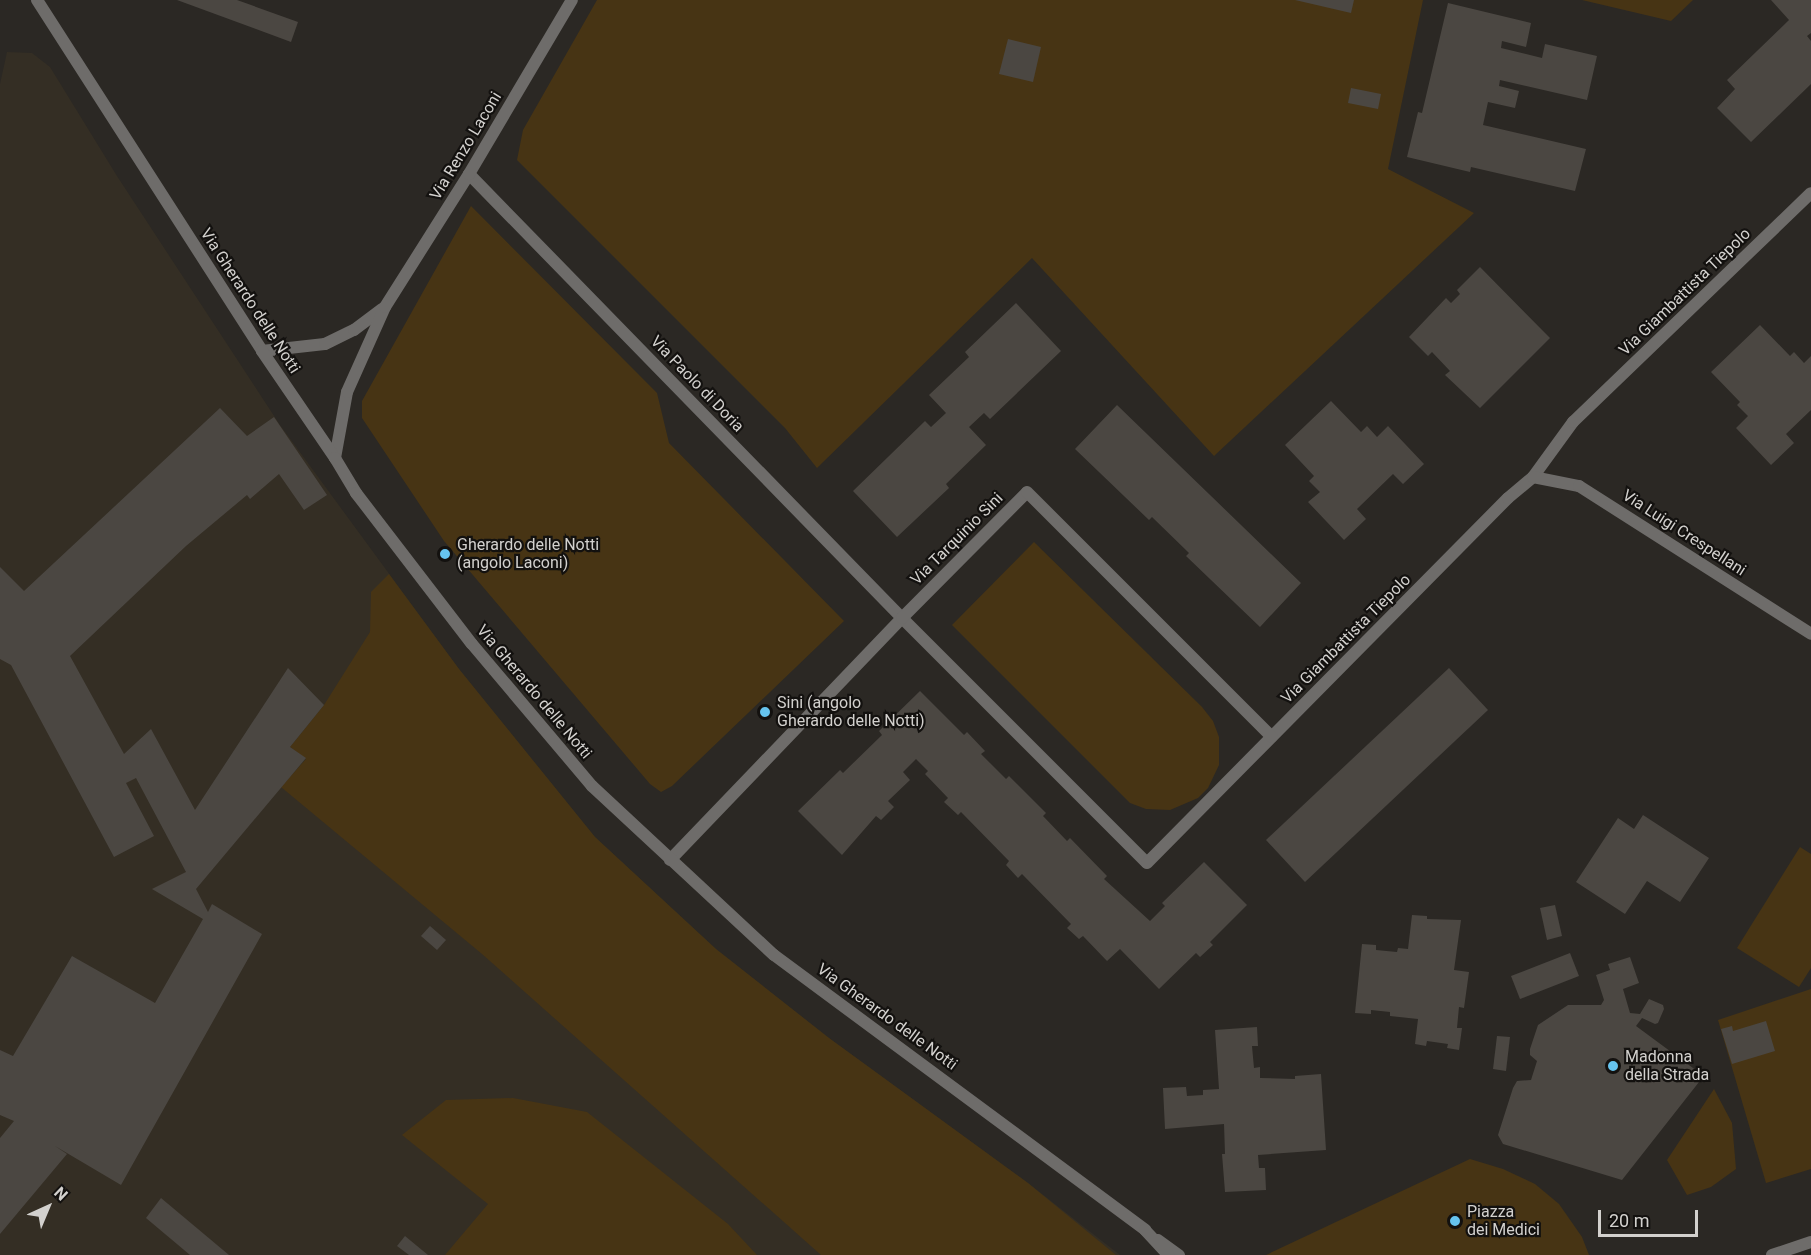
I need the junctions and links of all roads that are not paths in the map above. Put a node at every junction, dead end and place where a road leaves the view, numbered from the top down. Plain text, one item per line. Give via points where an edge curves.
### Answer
1 (38, 0) edge
2 (572, 0) edge
3 (469, 174) junction
4 (1811, 193) edge
5 (385, 307) junction
6 (262, 351) junction
7 (335, 458) junction
8 (1533, 477) junction
9 (902, 618) junction
10 (1811, 634) edge
11 (1272, 737) junction
12 (670, 860) junction
13 (1145, 1230) junction
14 (1811, 1242) edge
15 (1168, 1255) edge
16 (1179, 1255) edge
17 (1772, 1255) edge

1 - 6 street, Via Gherardo delle Notti
2 - 3 street, Via Renzo Laconi
3 - 5 street, Via Renzo Laconi
3 - 9 street, Via Paolo di Doria
4 - 8 street, Via Giambattista Tiepolo via 1573,422
5 - 6 street, Via Renzo Laconi via 354,330 325,344
5 - 7 street, Via Renzo Laconi via 347,392
6 - 7 street, Via Gherardo delle Notti
7 - 12 street, Via Gherardo delle Notti via 356,493 472,644 592,786
8 - 10 street, Via Luigi Crespellani via 1579,486
8 - 11 street, Via Giambattista Tiepolo
9 - 11 street, Via Tarquinio Sini via 1027,492
9 - 11 street, Via Giambattista Tiepolo via 1147,863
9 - 12 street, Via Tarquinio Sini
12 - 13 street, Via Gherardo delle Notti via 774,955
13 - 15 street, Via Gherardo delle Notti
13 - 16 street
14 - 17 street

